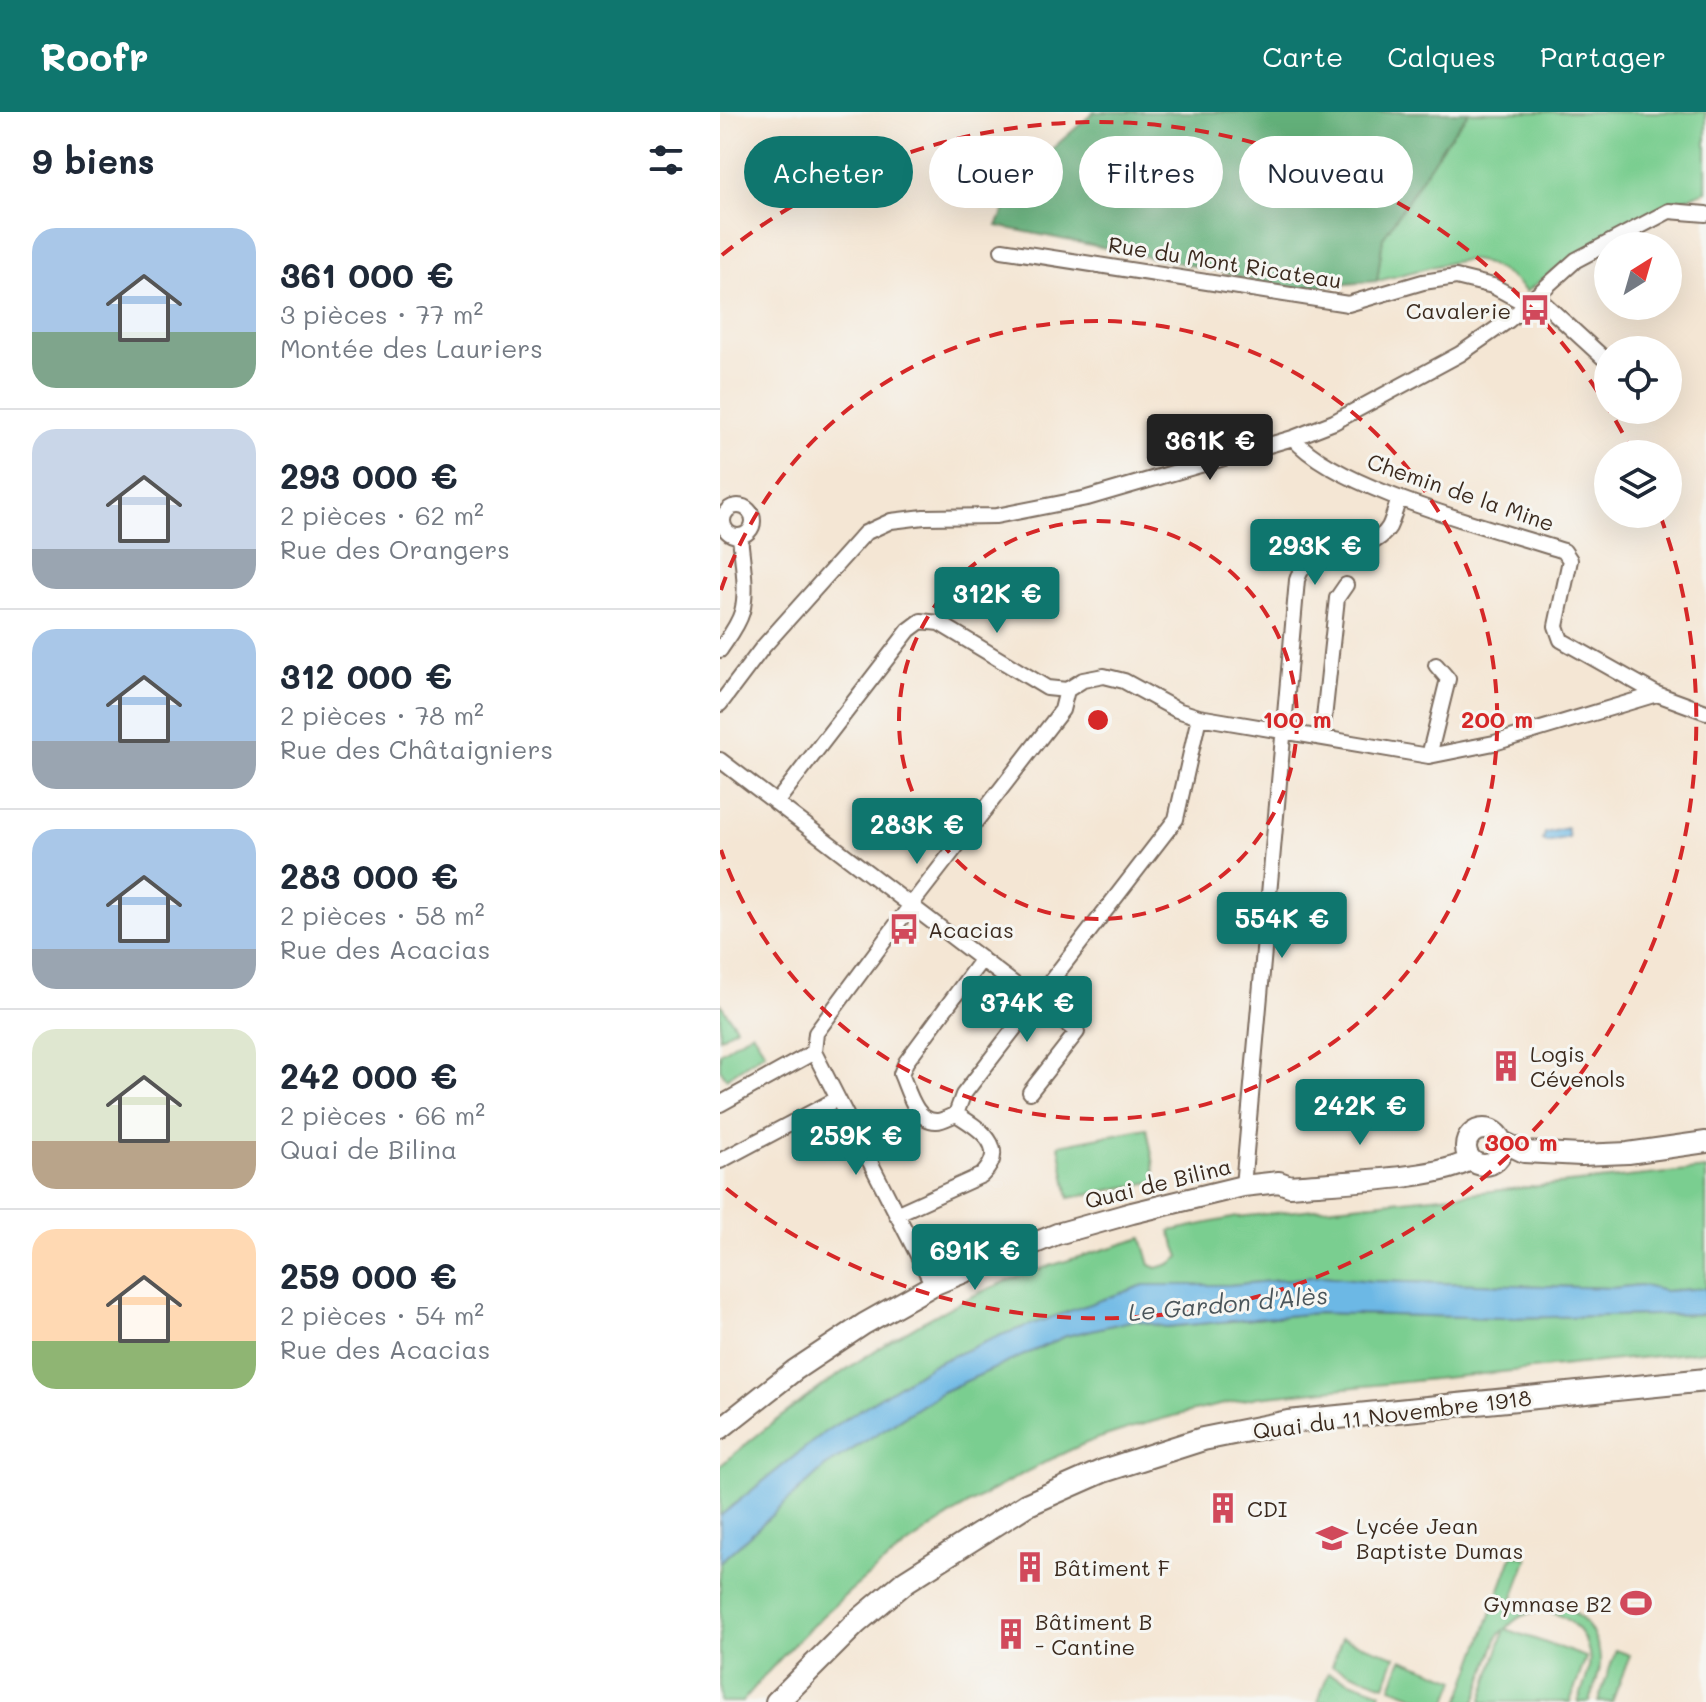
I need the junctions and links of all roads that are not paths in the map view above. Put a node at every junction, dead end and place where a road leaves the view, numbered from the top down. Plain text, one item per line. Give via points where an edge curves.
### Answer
1 (1703, 210) edge
2 (1002, 250) dead end
3 (1532, 301) junction
4 (1594, 351) edge
5 (1293, 438) junction
6 (1399, 498) junction
7 (740, 536) dead end
8 (1346, 585) dead end
9 (720, 650) edge
10 (1436, 665) dead end
11 (1067, 690) junction
12 (1657, 694) junction
13 (720, 704) edge
14 (1706, 712) edge
15 (1199, 717) junction
16 (1283, 730) junction
17 (1322, 737) junction
18 (1429, 756) junction
19 (720, 760) edge
20 (776, 803) junction
21 (911, 905) junction
22 (982, 959) junction
23 (1036, 1000) junction
24 (814, 1052) junction
25 (1030, 1092) dead end
26 (837, 1099) junction
27 (720, 1104) edge
28 (956, 1114) junction
29 (1706, 1142) edge
30 (1499, 1151) junction
31 (1469, 1153) junction
32 (720, 1161) edge
33 (1243, 1186) junction
34 (896, 1214) junction
35 (933, 1285) junction
36 (1706, 1380) edge
37 (720, 1429) edge
38 (777, 1702) edge

1 - 3 street via 1669,211 1576,260
2 - 3 street, Rue du Mont Ricateau via 1348,304 1456,277
3 - 4 street, Rue du Mont Ricateau
3 - 5 street via 1460,354 1334,422
5 - 6 street, Chemin de la Mine via 1332,469
5 - 13 street via 1087,498 996,516 891,521 865,533 763,647
6 - 12 street, Chemin de la Mine via 1564,551 1570,560 1556,626 1561,640
6 - 16 street via 1379,537 1314,555 1301,568
7 - 9 street via 743,611
8 - 17 street via 1337,598
10 - 18 street via 1448,679
11 - 15 street via 1104,676
11 - 20 street via 1047,688 939,623 921,621
11 - 21 street via 1062,710
12 - 14 street, Chemin de la Mine
12 - 18 street via 1494,743
15 - 16 street
15 - 23 street via 1176,819
16 - 17 street
16 - 33 street
17 - 18 street
19 - 20 street
20 - 21 street
21 - 22 street
21 - 24 street via 824,1020
22 - 23 street
22 - 28 street via 901,1074 924,1117 936,1121
23 - 25 street via 1077,1032
23 - 28 street via 963,1095
24 - 26 street
24 - 27 street
26 - 32 street
26 - 34 street
28 - 34 street via 983,1131 993,1154 991,1166
29 - 30 main road via 1628,1153
30 - 31 main road via 1481,1164
30 - 31 main road via 1496,1133 1485,1129 1474,1133
31 - 33 main road, Quai de Bilina via 1424,1165 1288,1175 1279,1182
33 - 35 main road, Quai de Bilina via 1057,1234
34 - 35 street
35 - 37 main road, Quai de Bilina via 795,1370
36 - 38 main road, Quai du 11 Novembre 1918 via 1288,1422 1203,1439 1103,1471 1026,1505 906,1581

